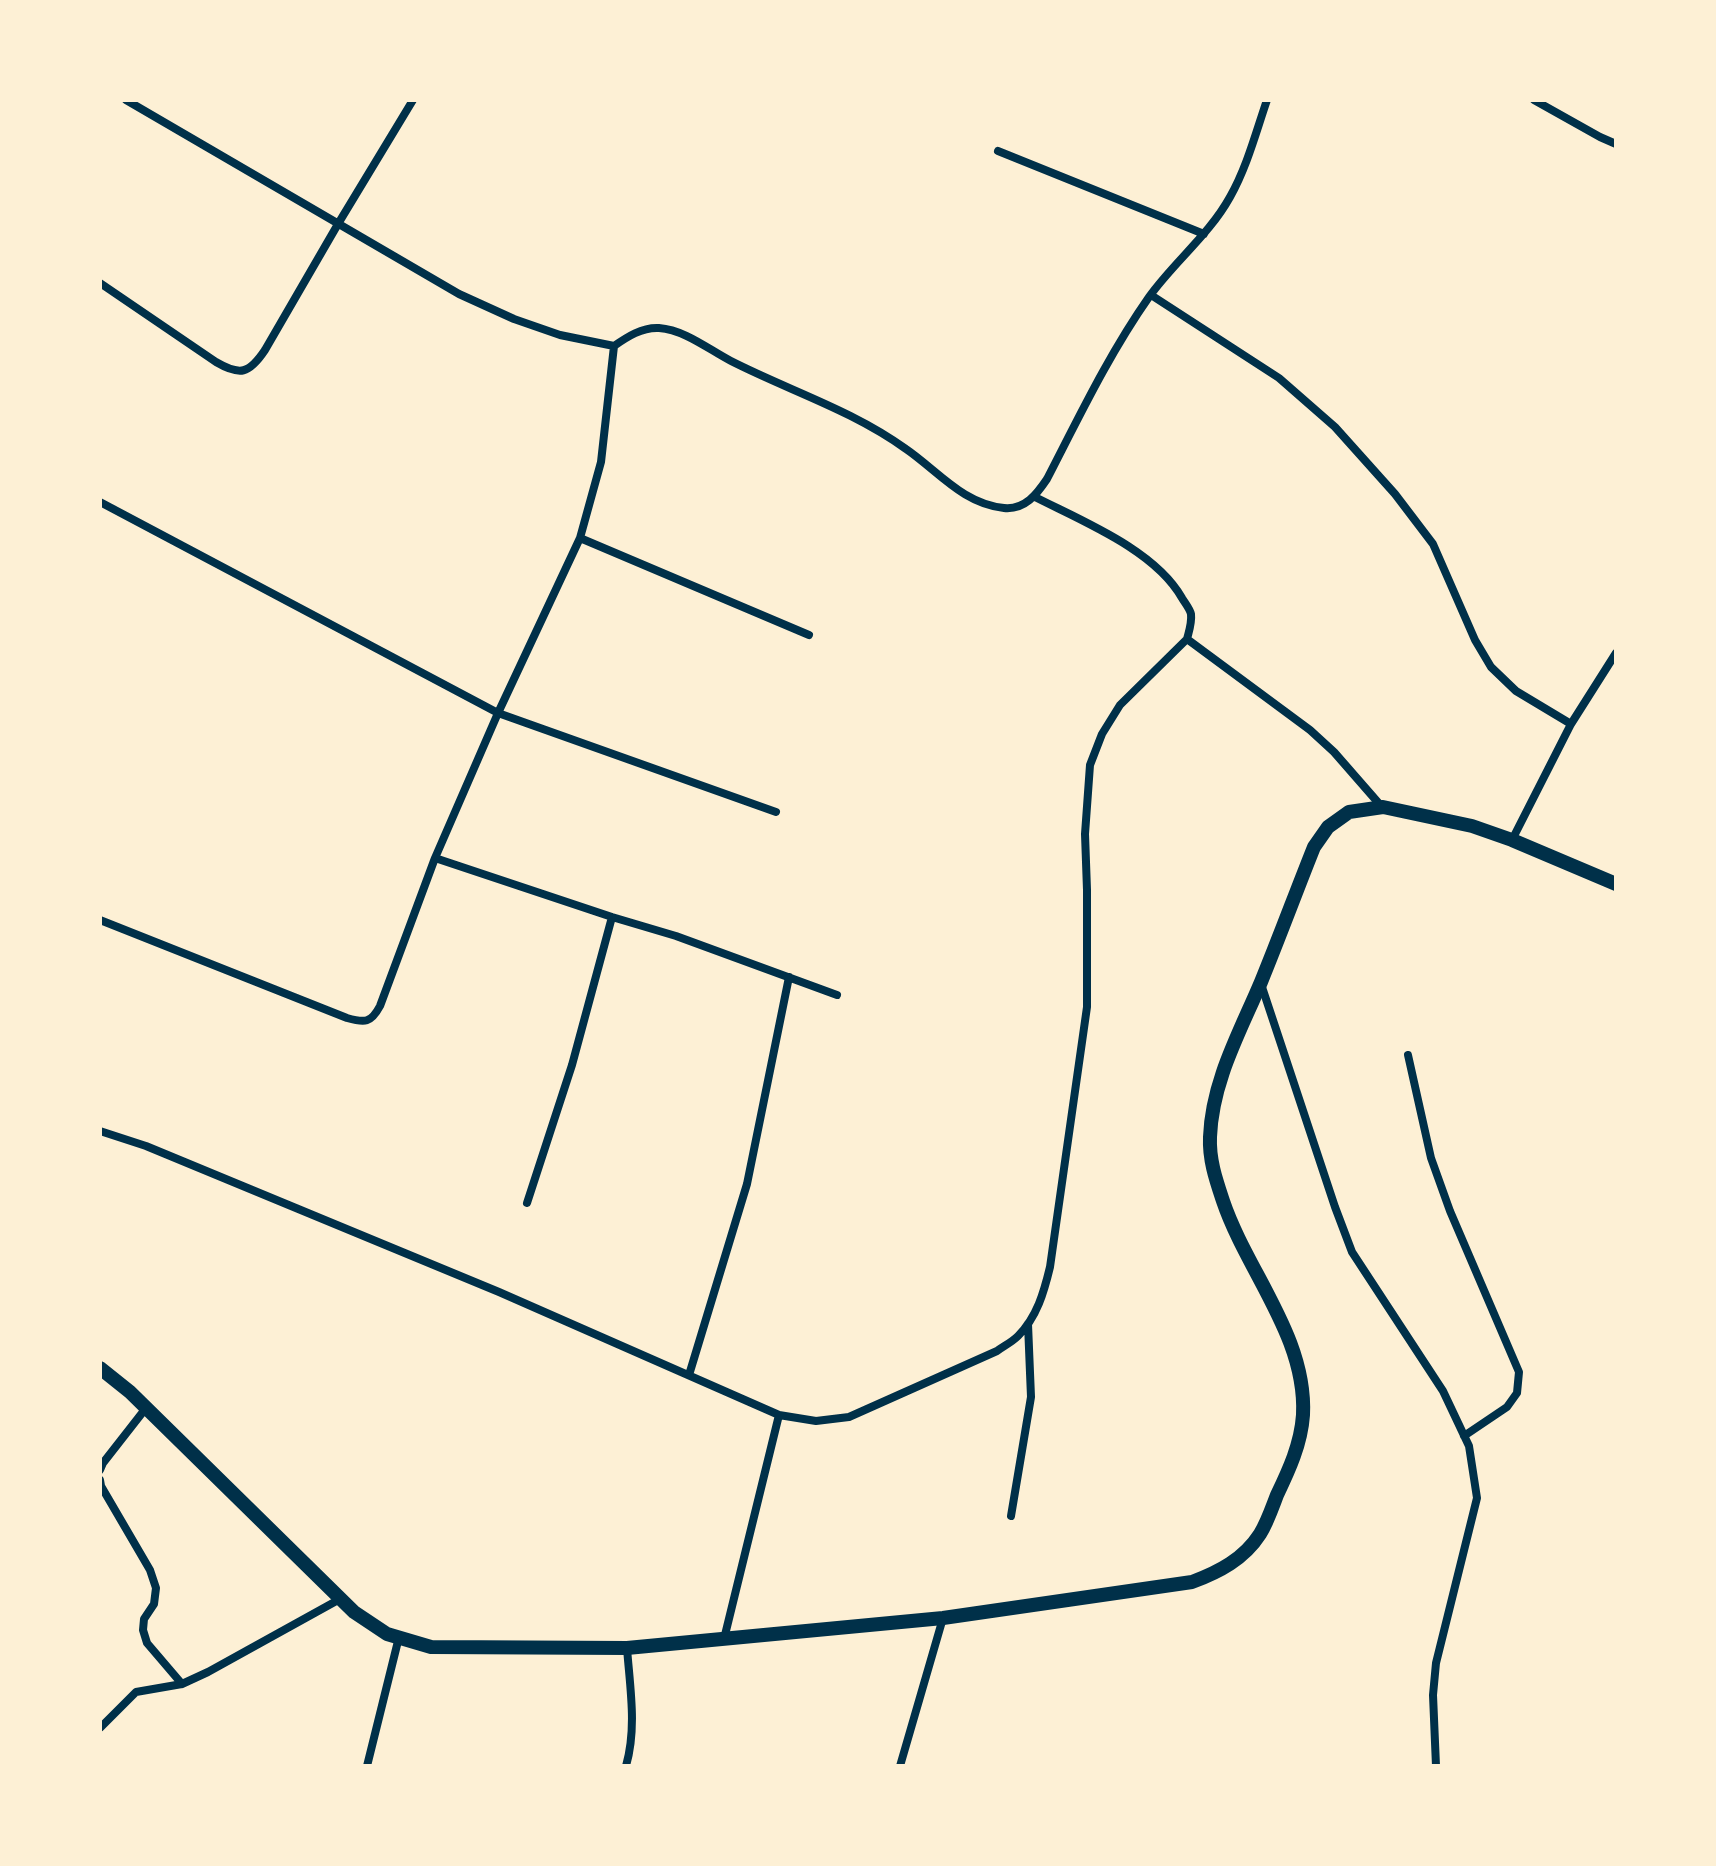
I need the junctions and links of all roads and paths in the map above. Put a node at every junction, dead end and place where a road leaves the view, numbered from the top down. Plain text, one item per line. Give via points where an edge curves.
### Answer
1 (126, 100) edge
2 (413, 100) edge
3 (1267, 100) edge
4 (1534, 100) edge
5 (1616, 144) edge
6 (998, 151) dead end
7 (338, 224) junction
8 (1204, 234) junction
9 (100, 283) edge
10 (1151, 295) junction
11 (614, 346) junction
12 (1035, 497) junction
13 (100, 502) edge
14 (580, 538) junction
15 (809, 635) dead end
16 (1187, 639) junction
17 (1616, 653) edge
18 (498, 713) junction
19 (1571, 724) junction
20 (1383, 807) junction
21 (776, 812) dead end
22 (1507, 838) junction
23 (435, 858) junction
24 (1616, 884) edge
25 (612, 917) junction
26 (100, 920) edge
27 (789, 977) junction
28 (1261, 983) junction
29 (837, 995) dead end
30 (1408, 1055) dead end
31 (100, 1131) edge
32 (527, 1203) dead end
33 (1028, 1323) junction
34 (100, 1368) edge
35 (689, 1375) junction
36 (146, 1408) junction
37 (779, 1415) junction
38 (1464, 1436) junction
39 (100, 1470) edge
40 (100, 1480) edge
41 (1011, 1516) dead end
42 (340, 1599) junction
43 (943, 1618) junction
44 (399, 1637) junction
45 (723, 1640) junction
46 (627, 1648) junction
47 (182, 1684) junction
48 (100, 1728) edge
49 (367, 1766) edge
50 (626, 1766) edge
51 (900, 1766) edge
52 (1436, 1766) edge

1 - 7 street
2 - 7 street
3 - 8 street via 1240,177
4 - 5 street
6 - 8 street
7 - 9 street via 265,350 243,372 216,362
7 - 11 street via 459,294 514,319
8 - 10 street
10 - 12 street via 1116,347
10 - 19 street via 1279,378 1335,427 1433,544 1491,667 1516,691
11 - 12 street via 634,333 656,328 679,333 865,422 960,493 1007,509
11 - 14 street via 601,462
12 - 16 street via 1123,542 1159,571 1191,612
13 - 18 street
14 - 15 street
14 - 18 street
16 - 20 street via 1310,730
16 - 33 street via 1120,705 1090,765 1085,834 1087,1007 1050,1267
17 - 19 street
18 - 21 street
18 - 23 street
19 - 22 street
20 - 22 street
20 - 28 street via 1349,812 1328,827 1314,847
22 - 24 street
23 - 25 street
23 - 26 street via 380,1006 375,1017 362,1022
25 - 27 street
25 - 32 street
27 - 29 street
27 - 35 street via 747,1184
28 - 38 street via 1352,1252 1443,1391
28 - 43 street via 1228,1053 1210,1135 1210,1160 1230,1221 1286,1332 1299,1370 1303,1415 1296,1454 1260,1535 1236,1561 1192,1582
30 - 38 street via 1431,1158 1519,1372 1517,1393 1507,1407
31 - 35 street
33 - 37 street via 997,1351 849,1417 816,1421
33 - 41 street via 1031,1397
34 - 36 street
35 - 37 street
36 - 39 street
36 - 42 street
37 - 45 street
38 - 52 street via 1477,1498 1436,1663
40 - 47 street via 156,1588 144,1619 147,1643
42 - 44 street
42 - 47 street
43 - 45 street
43 - 51 street
44 - 46 street via 431,1647
44 - 49 street
45 - 46 street
46 - 50 street via 633,1729
47 - 48 street via 136,1692

